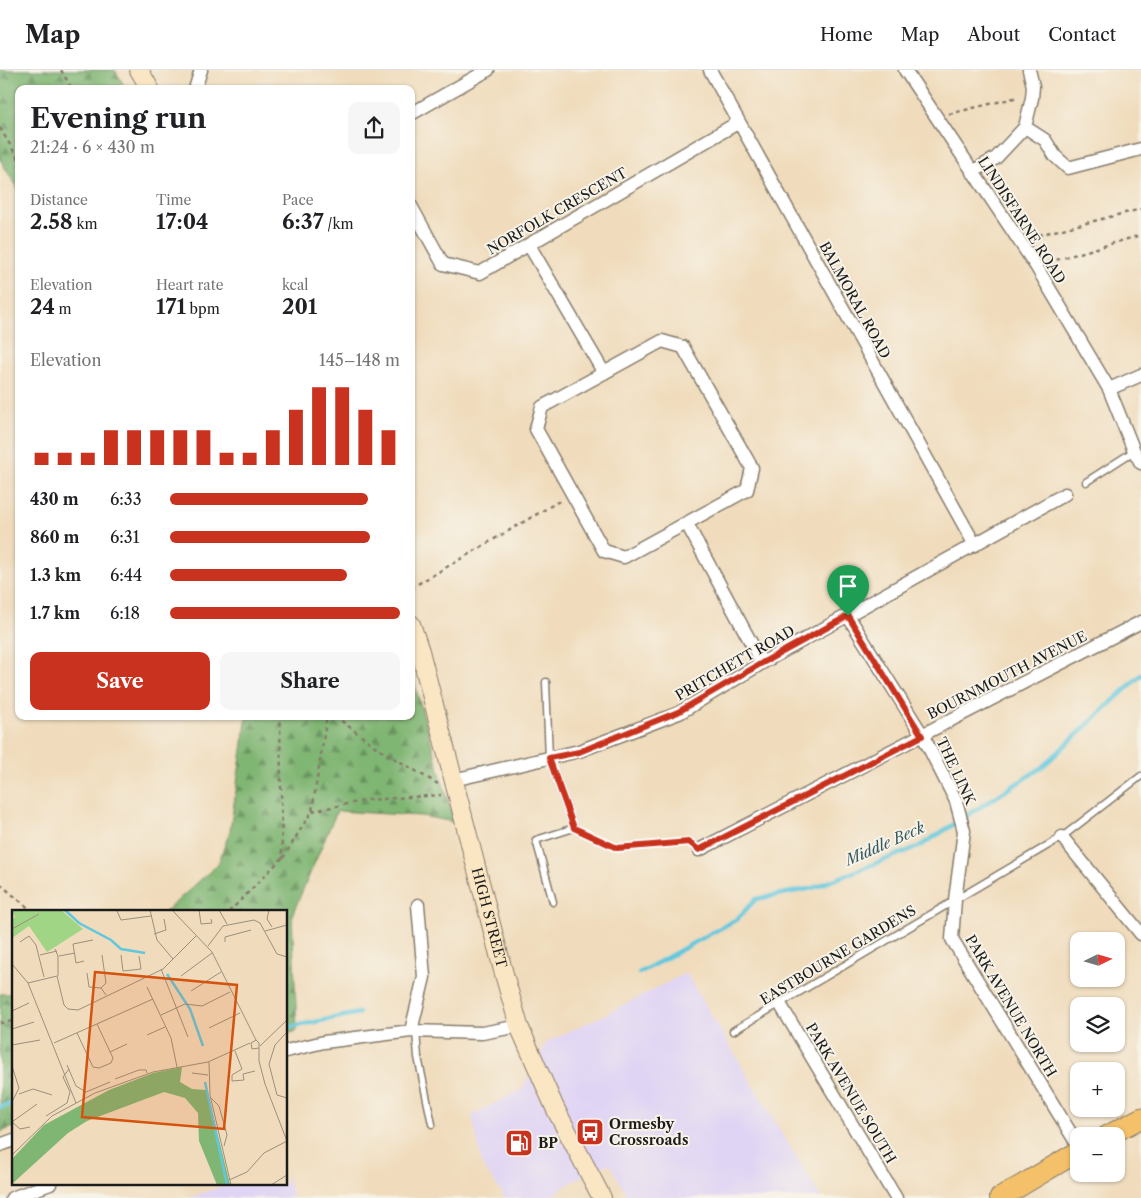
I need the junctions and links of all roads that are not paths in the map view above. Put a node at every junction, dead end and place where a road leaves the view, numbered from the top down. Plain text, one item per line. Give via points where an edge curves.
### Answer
1 (139, 70) edge
2 (201, 70) edge
3 (488, 70) edge
4 (710, 70) edge
5 (904, 70) edge
6 (1029, 70) edge
7 (148, 85) edge
8 (196, 85) edge
9 (415, 112) edge
10 (739, 122) junction
11 (1025, 127) junction
12 (1141, 149) edge
13 (972, 172) junction
14 (415, 213) edge
15 (529, 245) junction
16 (604, 372) junction
17 (1141, 375) edge
18 (1110, 389) junction
19 (1134, 451) junction
20 (1141, 463) edge
21 (1086, 482) dead end
22 (1064, 494) dead end
23 (687, 524) junction
24 (975, 544) junction
25 (848, 616) junction
26 (1141, 622) edge
27 (415, 639) edge
28 (762, 663) junction
29 (546, 682) dead end
30 (922, 736) junction
31 (549, 758) junction
32 (1141, 776) edge
33 (455, 787) junction
34 (1062, 836) junction
35 (699, 850) road end
36 (955, 900) junction
37 (553, 902) dead end
38 (418, 905) dead end
39 (1141, 934) edge
40 (780, 1004) junction
41 (519, 1026) junction
42 (413, 1031) junction
43 (733, 1031) dead end
44 (288, 1051) edge
45 (1141, 1118) edge
46 (432, 1124) dead end
47 (1124, 1127) edge
48 (1070, 1132) edge
49 (12, 1141) edge
50 (0, 1145) edge
51 (1070, 1156) edge
52 (45, 1186) edge
53 (12, 1198) edge
54 (602, 1198) edge
55 (896, 1198) edge
56 (1000, 1198) edge

1 - 7 main road
2 - 8 street
3 - 9 street
4 - 10 street, BALMORAL ROAD
5 - 13 street, LINDISFARNE ROAD
6 - 11 street via 1033,86
10 - 15 street, NORFOLK CRESCENT
10 - 24 street, BALMORAL ROAD
11 - 12 street via 1045,140 1068,168
11 - 13 street via 996,158
13 - 18 street, LINDISFARNE ROAD via 1036,266
14 - 15 street, NORFOLK CRESCENT via 443,264 480,273
15 - 16 street
16 - 23 street via 662,341 683,347 752,468 747,490
16 - 23 street via 542,407 536,429 571,494 604,551 624,557
17 - 18 street
18 - 19 street, LINDISFARNE ROAD
19 - 20 street, LINDISFARNE ROAD
19 - 21 lane
22 - 24 street, PRITCHETT ROAD
23 - 28 street
24 - 25 street, PRITCHETT ROAD
25 - 28 street, PRITCHETT ROAD
25 - 30 street, THE LINK
26 - 30 street, BOURNMOUTH AVENUE
27 - 33 main road, HIGH STREET
28 - 31 street, PRITCHETT ROAD via 678,712 579,752
29 - 31 lane
30 - 35 street, BOURNMOUTH AVENUE
30 - 36 street, THE LINK via 956,801 964,831
31 - 33 street, PRITCHETT ROAD
31 - 37 lane via 574,828 536,840
32 - 34 lane
33 - 41 main road, HIGH STREET
34 - 36 lane, EASTBOURNE GARDENS
34 - 39 street
36 - 40 lane, EASTBOURNE GARDENS
36 - 48 street, PARK AVENUE NORTH via 952,939
38 - 42 street via 424,977
40 - 43 lane, EASTBOURNE GARDENS
40 - 55 street, PARK AVENUE SOUTH
41 - 42 street via 482,1033
41 - 54 main road, HIGH STREET via 555,1108
42 - 44 street via 324,1042
42 - 46 lane
45 - 47 main road
49 - 50 street
51 - 56 main road
52 - 53 street

